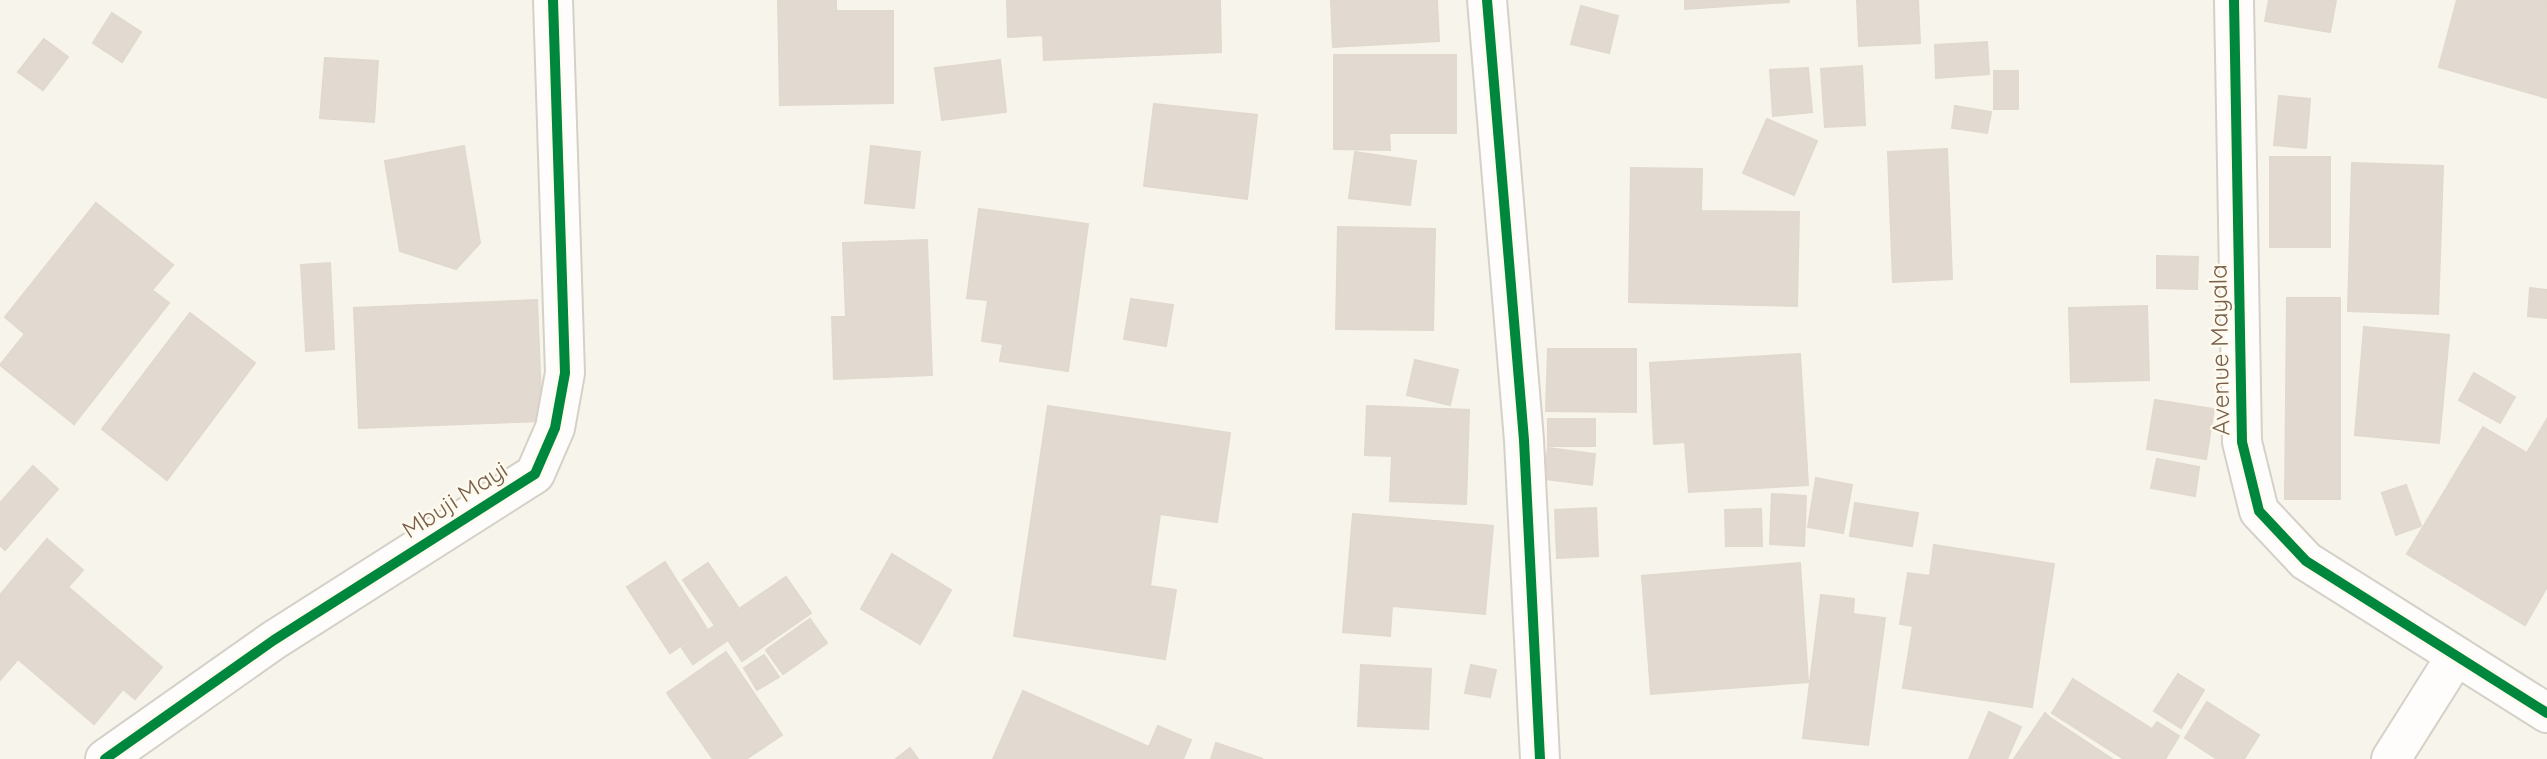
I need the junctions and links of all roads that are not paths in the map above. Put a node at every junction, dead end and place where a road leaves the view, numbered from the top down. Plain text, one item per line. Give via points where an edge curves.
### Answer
1 (553, 0) edge
2 (1487, 0) edge
3 (2234, 0) edge
4 (2456, 656) junction
5 (2547, 713) edge
6 (105, 759) edge
7 (1540, 759) edge
8 (2391, 759) edge

1 - 6 street, Mbuji Mayi via 565,373 555,428 534,474 274,640
2 - 7 street via 1524,440
3 - 4 street, Avenue Mayala via 2242,442 2259,511 2306,561
4 - 5 street, Avenue Mayala
4 - 8 street

